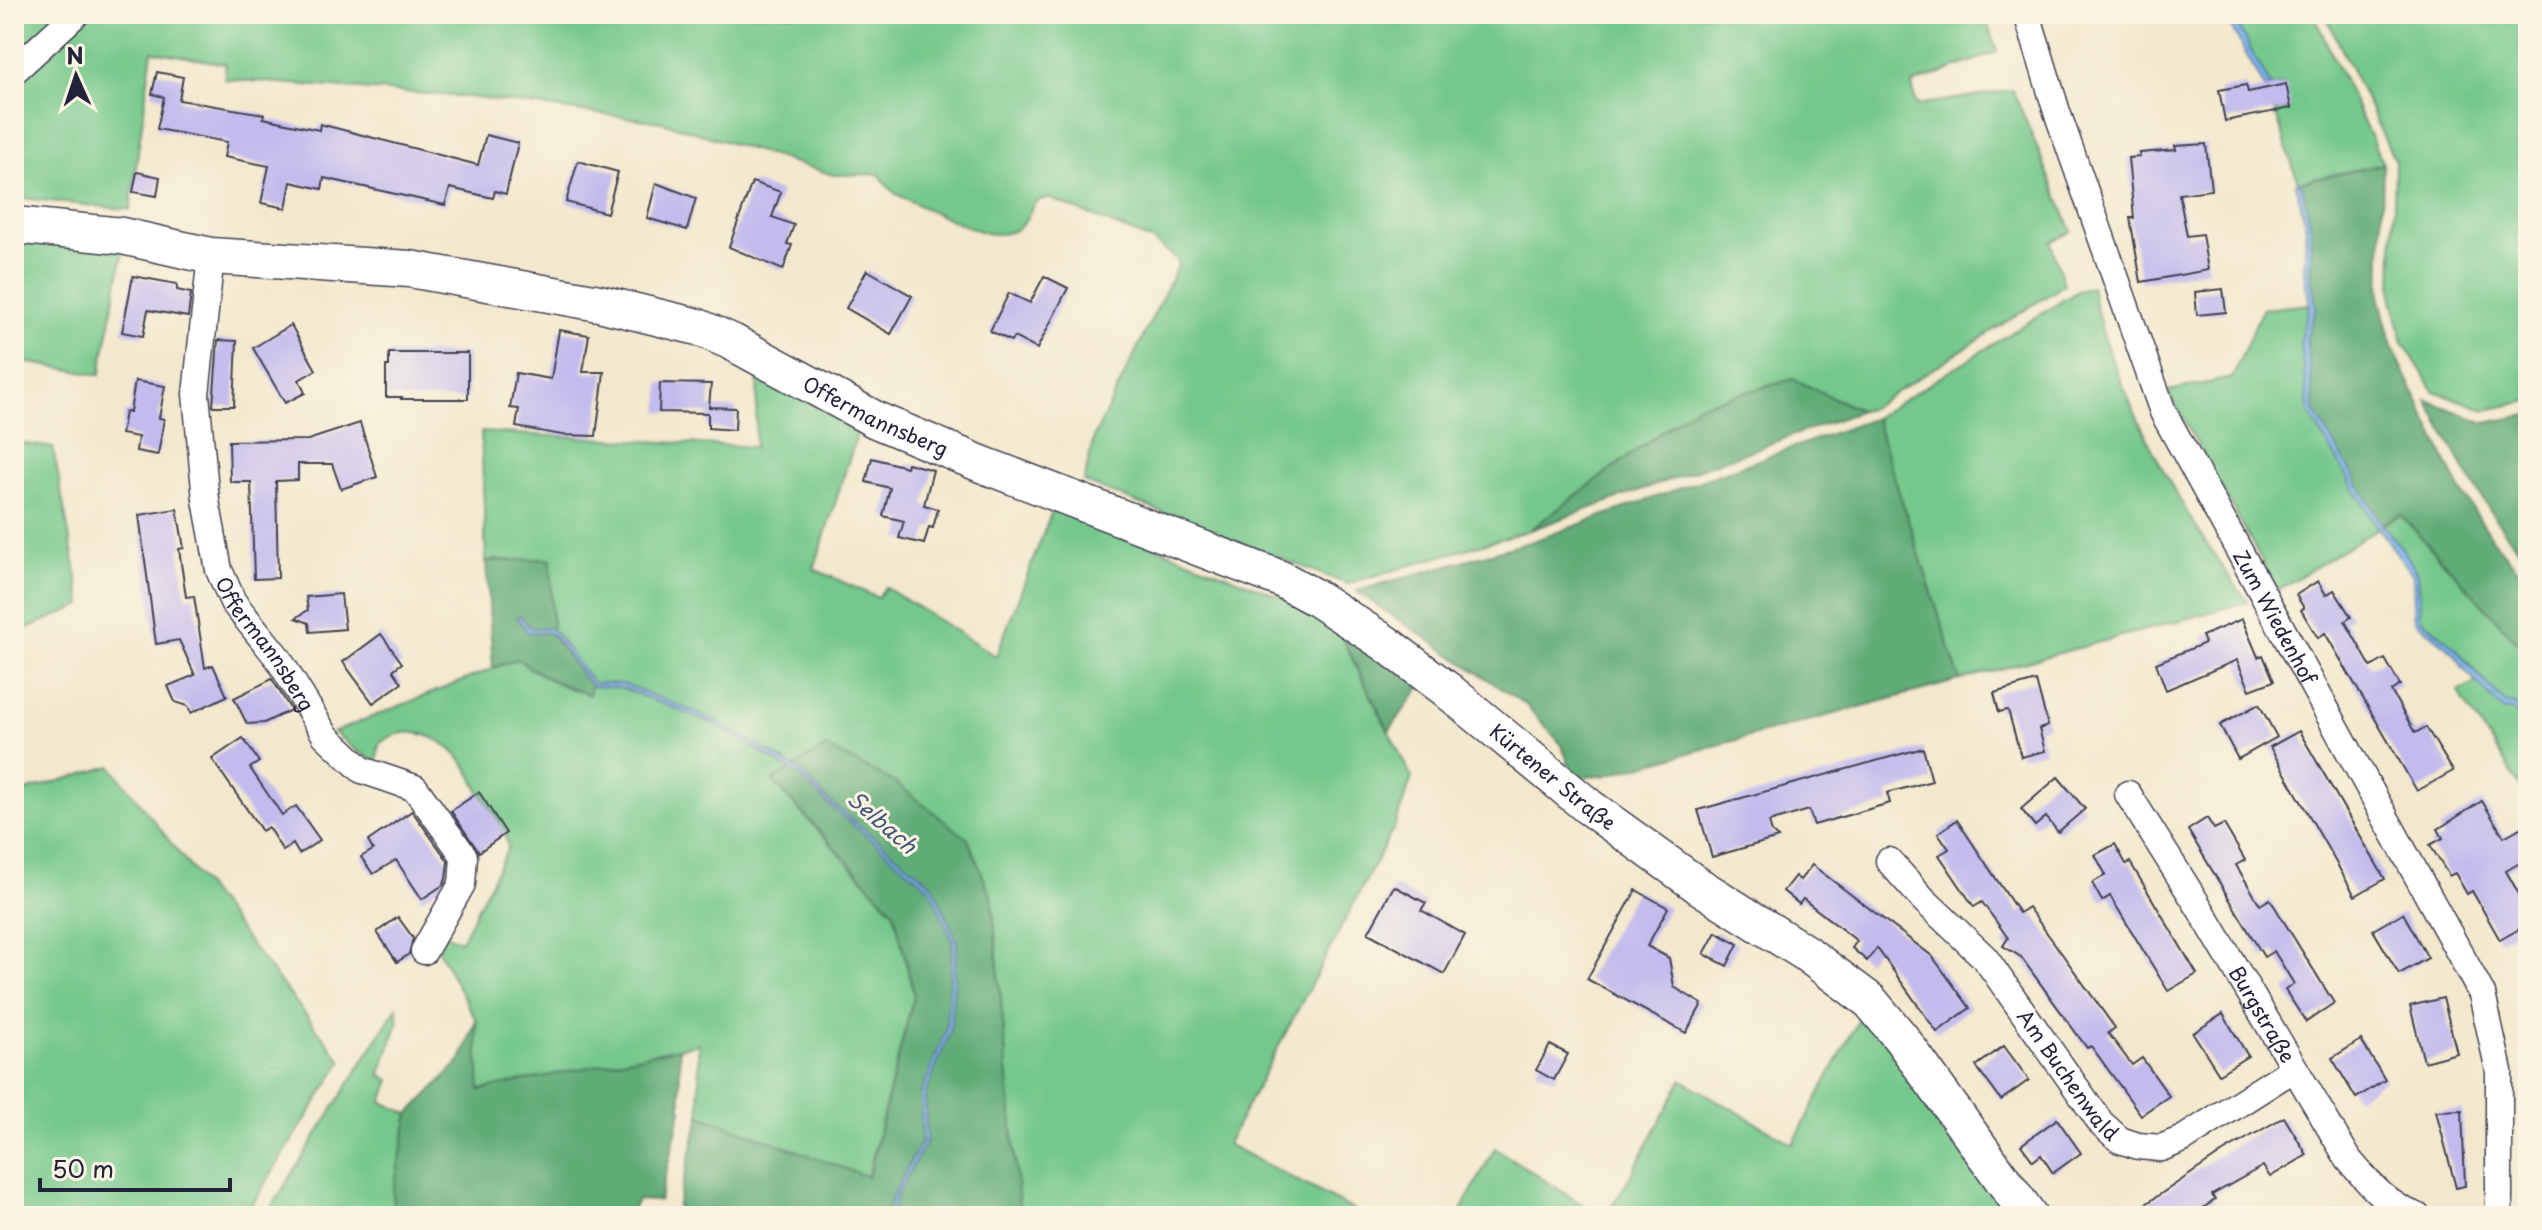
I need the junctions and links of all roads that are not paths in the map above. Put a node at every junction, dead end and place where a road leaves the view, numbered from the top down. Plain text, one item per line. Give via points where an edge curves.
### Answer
1 (76, 14) edge
2 (2027, 14) edge
3 (14, 71) edge
4 (14, 225) edge
5 (211, 256) junction
6 (981, 464) joint
7 (2128, 794) dead end
8 (1889, 861) dead end
9 (424, 951) dead end
10 (2293, 1069) junction
11 (2029, 1216) edge
12 (2417, 1216) edge
13 (2499, 1216) edge

1 - 3 street
2 - 13 street, Zum Wiedenhof via 2163,412 2482,994 2499,1071
4 - 5 street, Offermannsberg via 122,236
5 - 6 street, Offermannsberg via 410,269 698,327 863,414
5 - 9 street, Offermannsberg via 196,394 219,570 233,602 278,658 325,735 362,770 415,788 464,856 462,884
6 - 11 street, Kürtener Straße via 1281,579 1385,643 1589,807 1870,1001
7 - 10 street, Burgstraße
8 - 10 street, Am Buchenwald via 1985,958 2101,1123 2120,1140 2161,1148 2183,1139
10 - 12 street, Burgstraße via 2349,1160 2376,1191 2401,1211

